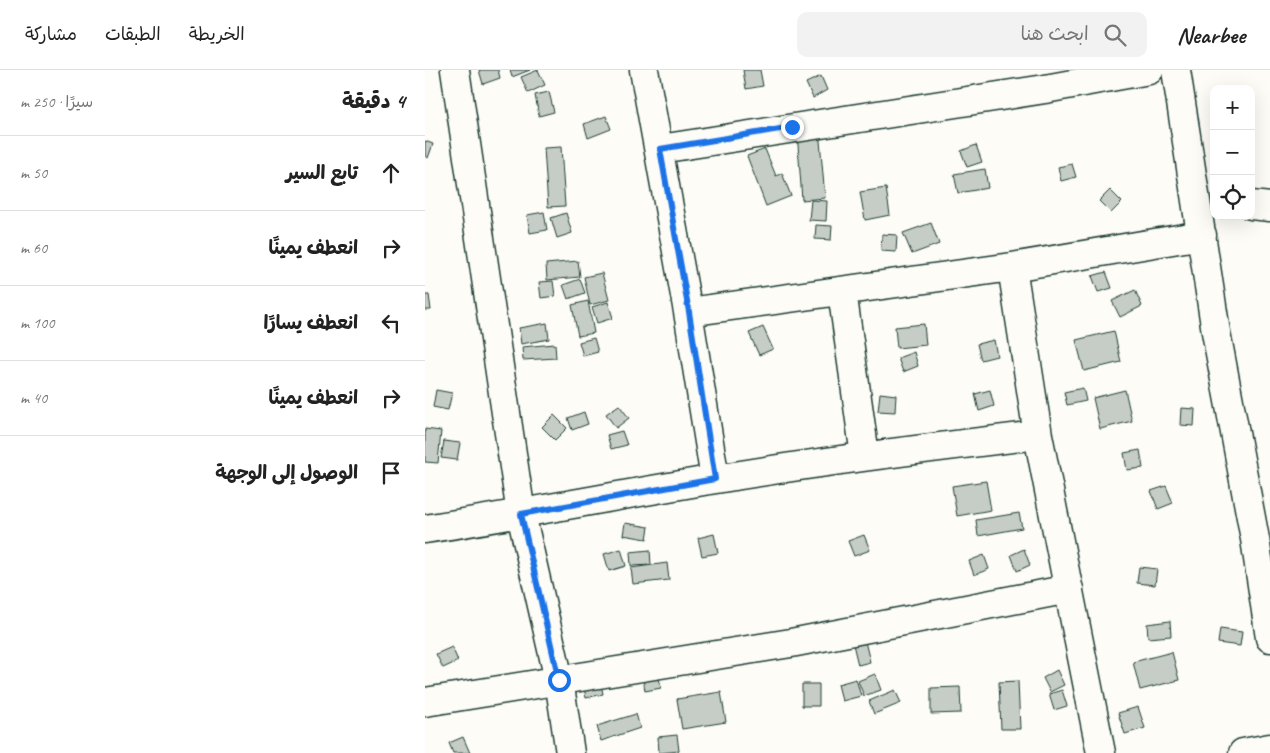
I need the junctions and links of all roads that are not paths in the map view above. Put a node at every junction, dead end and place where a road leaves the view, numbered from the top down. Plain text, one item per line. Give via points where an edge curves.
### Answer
1 (455, 70) edge
2 (645, 70) edge
3 (1149, 70) edge
4 (1177, 70) edge
5 (660, 149) junction
6 (1206, 205) edge
7 (1255, 205) edge
8 (1270, 207) edge
9 (1202, 235) junction
10 (1012, 267) junction
11 (842, 291) junction
12 (689, 312) junction
13 (1038, 435) junction
14 (865, 456) junction
15 (715, 479) junction
16 (521, 514) junction
17 (425, 529) edge
18 (1069, 589) junction
19 (1270, 638) edge
20 (559, 680) junction
21 (425, 702) edge
22 (1270, 748) edge
23 (570, 753) edge
24 (1101, 753) edge
25 (1243, 753) edge

1 - 16 street
2 - 5 street
3 - 5 street
4 - 6 street
5 - 12 street
6 - 9 street
7 - 8 street
9 - 10 street
9 - 19 street
10 - 11 street
10 - 13 street
11 - 12 street
11 - 14 street
12 - 15 street
13 - 14 street
13 - 18 street
14 - 15 street
15 - 16 street
16 - 17 street
16 - 20 street
18 - 20 street via 791,643
18 - 24 street
20 - 21 street
20 - 23 street
22 - 25 street

